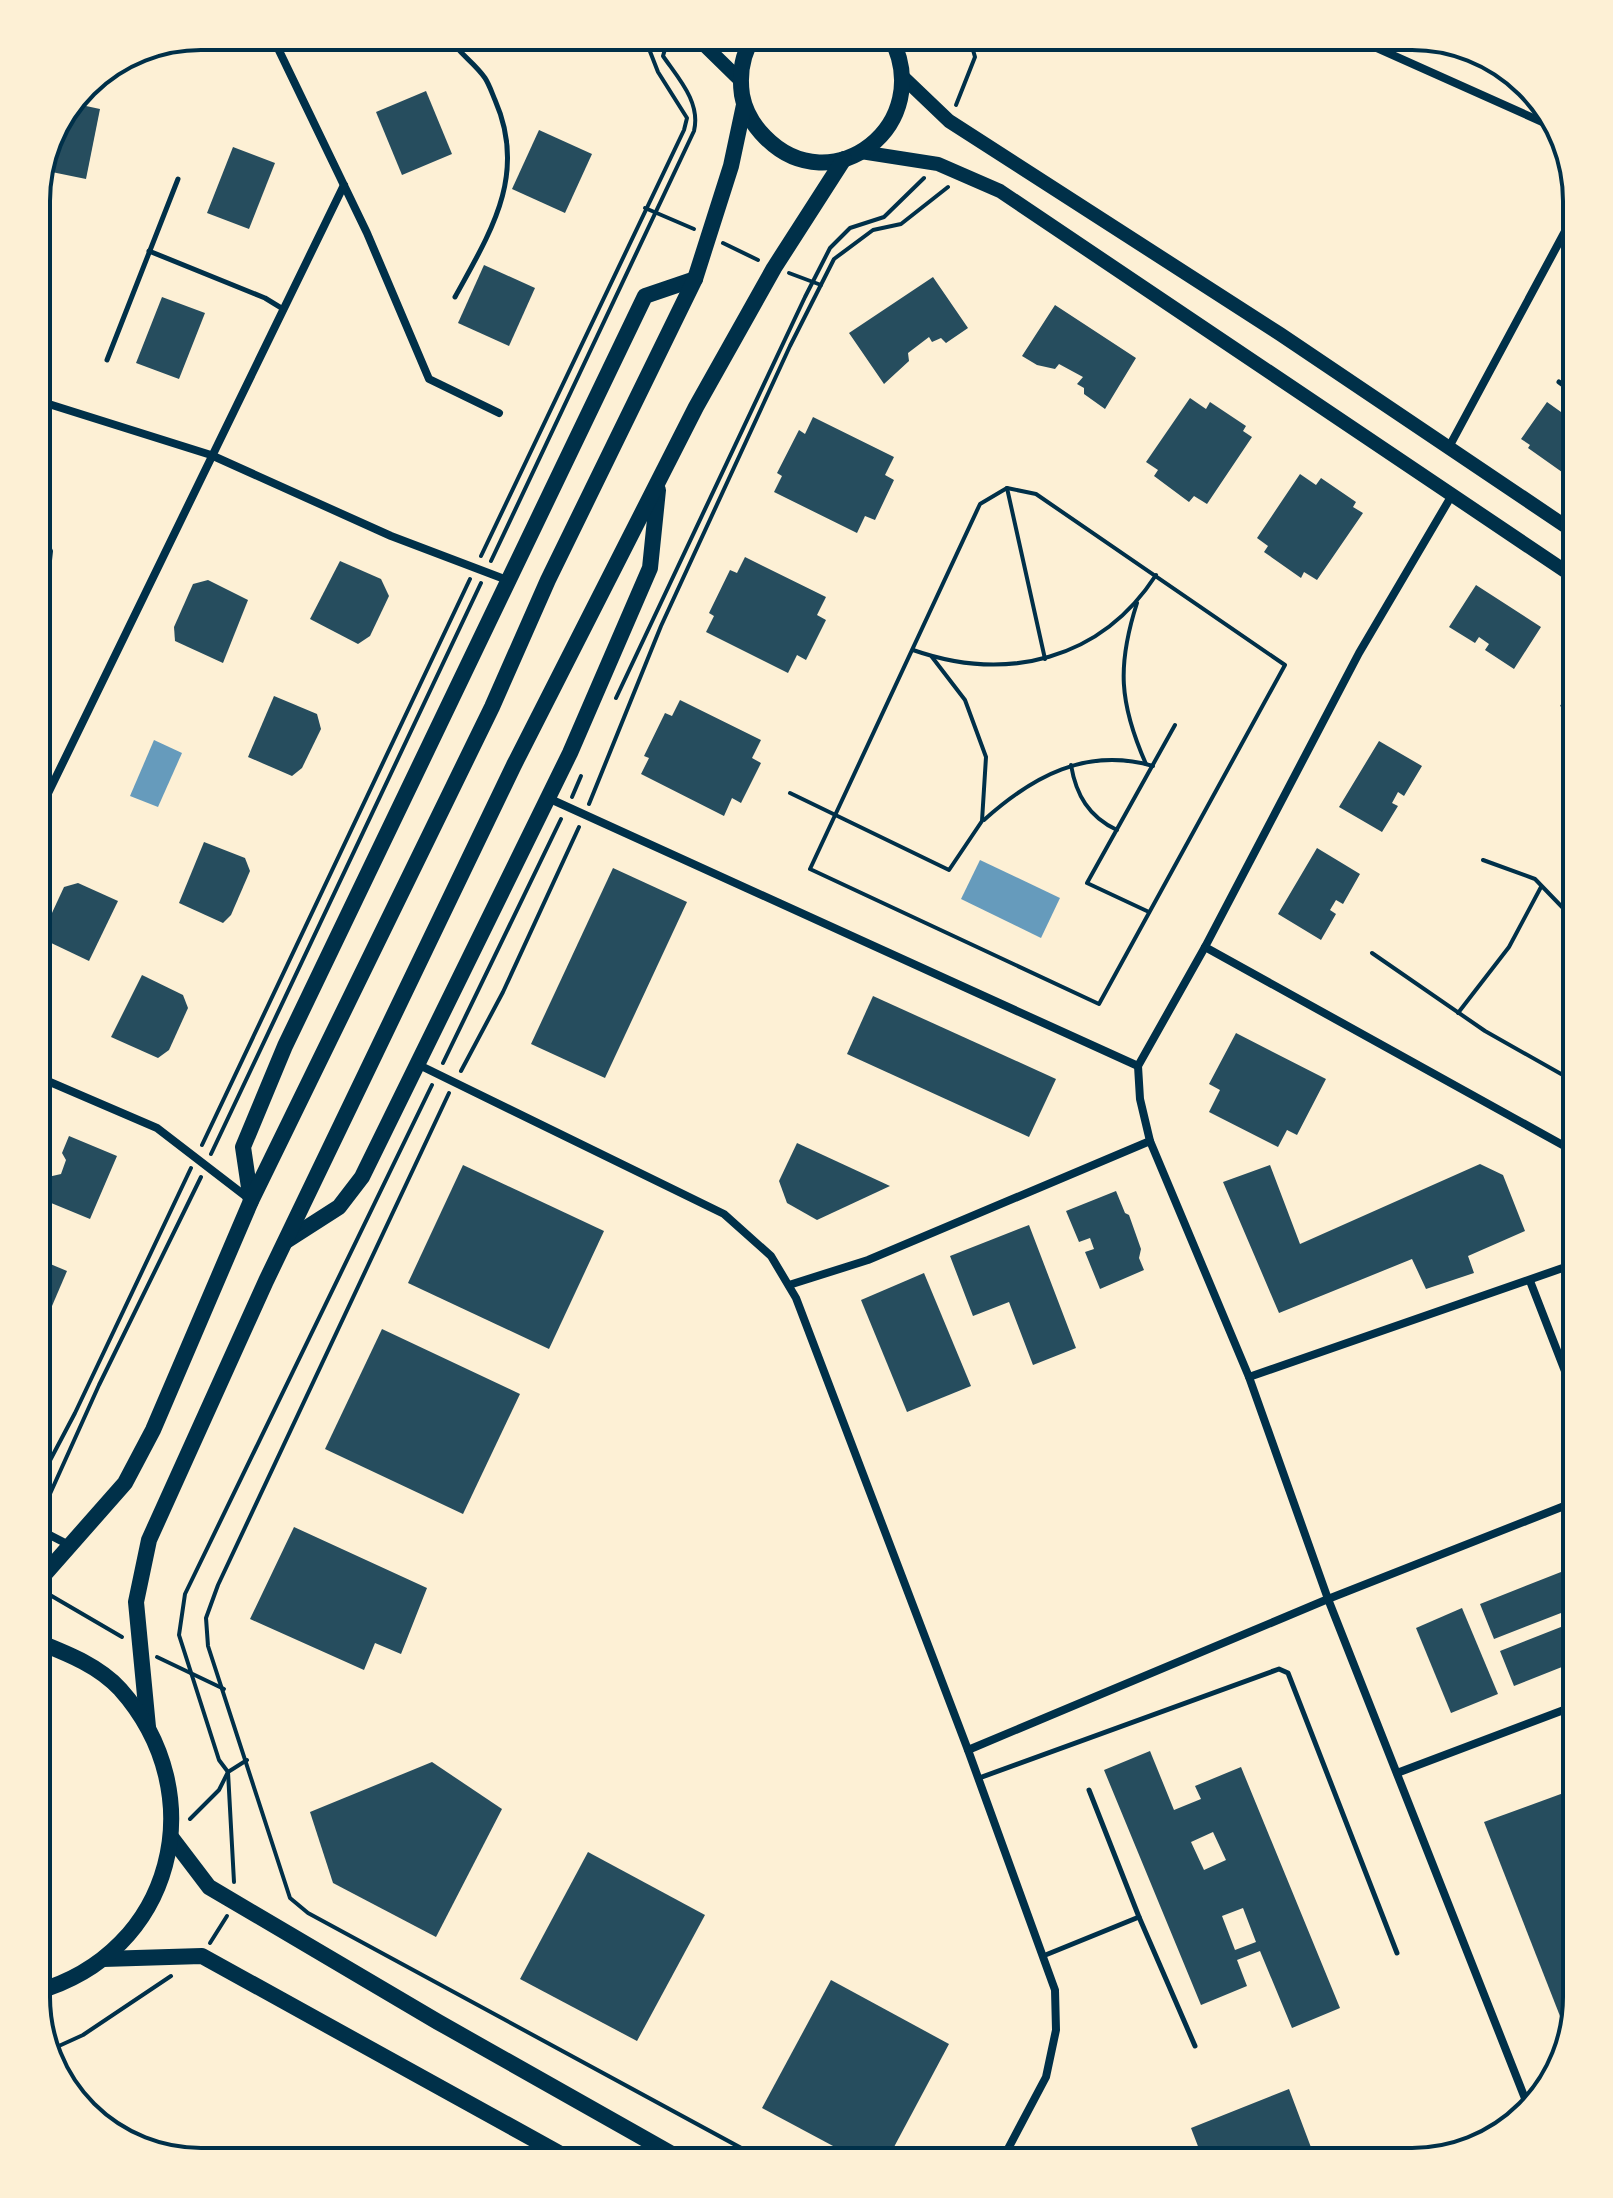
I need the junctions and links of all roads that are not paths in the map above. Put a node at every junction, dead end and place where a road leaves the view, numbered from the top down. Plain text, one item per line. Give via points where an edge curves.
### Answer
1 (279, 50) edge
2 (456, 50) edge
3 (709, 50) edge
4 (747, 50) edge
5 (902, 50) edge
6 (1381, 50) edge
7 (904, 78) junction
8 (740, 80) junction
9 (744, 105) junction
10 (1540, 121) edge
11 (861, 152) junction
12 (844, 159) junction
13 (178, 179) dead end
14 (344, 185) junction
15 (1563, 235) edge
16 (149, 251) junction
17 (695, 279) junction
18 (455, 297) dead end
19 (283, 309) junction
20 (107, 360) dead end
21 (1559, 382) dead end
22 (1563, 385) edge
23 (50, 404) edge
24 (499, 413) dead end
25 (1449, 447) junction
26 (211, 455) junction
27 (659, 482) junction
28 (1452, 495) junction
29 (1563, 524) edge
30 (1563, 570) edge
31 (507, 580) junction
32 (50, 789) edge
33 (548, 798) junction
34 (1205, 947) junction
35 (416, 1064) junction
36 (1138, 1066) junction
37 (50, 1082) edge
38 (1150, 1141) junction
39 (1563, 1145) edge
40 (251, 1201) junction
41 (285, 1241) junction
42 (1563, 1268) edge
43 (1530, 1281) junction
44 (789, 1285) junction
45 (1563, 1366) edge
46 (1249, 1377) junction
47 (1563, 1507) edge
48 (50, 1534) edge
49 (71, 1547) junction
50 (50, 1569) edge
51 (1328, 1599) junction
52 (50, 1646) edge
53 (1563, 1710) edge
54 (148, 1727) junction
55 (968, 1750) junction
56 (1397, 1773) junction
57 (978, 1778) junction
58 (1089, 1790) dead end
59 (171, 1837) junction
60 (1139, 1917) junction
61 (1397, 1953) dead end
62 (1042, 1956) junction
63 (103, 1959) junction
64 (50, 1986) edge
65 (1195, 2046) dead end
66 (1525, 2097) edge
67 (550, 2148) edge
68 (661, 2148) edge
69 (1008, 2148) edge

1 - 14 street
2 - 18 lane via 485,78 504,122 509,166 493,226
3 - 8 main road
4 - 8 main road
5 - 7 main road
6 - 10 street
7 - 11 main road via 893,121
7 - 25 main road via 949,121
8 - 9 main road
9 - 12 main road via 755,127 795,157
9 - 17 main road via 731,166
11 - 12 main road
11 - 28 main road via 938,164 1000,191
12 - 27 main road via 774,268
13 - 16 lane
14 - 19 street
14 - 24 street via 429,379
15 - 25 street
16 - 19 lane
16 - 20 lane
17 - 31 main road via 645,296
17 - 40 main road
19 - 26 street
21 - 22 lane
23 - 26 street
25 - 29 main road
26 - 31 street via 391,536
26 - 32 street
27 - 33 main road via 650,568
27 - 41 main road via 514,765
28 - 30 main road
28 - 34 street via 1359,653
31 - 40 main road via 285,1046 243,1147
33 - 35 main road
33 - 36 street
34 - 36 street
34 - 39 street
35 - 41 main road via 362,1177 339,1207
35 - 44 street via 724,1214 771,1256
36 - 38 street
37 - 40 street via 157,1128
38 - 44 street via 868,1260
38 - 46 street
40 - 49 main road via 153,1430 125,1483
41 - 54 main road via 149,1540 136,1602
42 - 43 street
43 - 45 street
43 - 46 street
44 - 55 street
46 - 51 street
47 - 51 street
48 - 49 street
49 - 50 main road
51 - 55 street
51 - 56 street
52 - 54 main road via 78,1657 118,1687
53 - 56 street
54 - 59 main road via 164,1762 172,1799
55 - 57 street
56 - 66 street
57 - 61 lane via 1279,1669 1288,1673
57 - 62 street
58 - 60 lane
59 - 63 main road via 160,1884 136,1925
59 - 68 main road via 209,1887
60 - 62 lane
60 - 65 lane
62 - 69 street via 1055,1990 1056,2030 1046,2077
63 - 64 main road
63 - 67 main road via 202,1956

